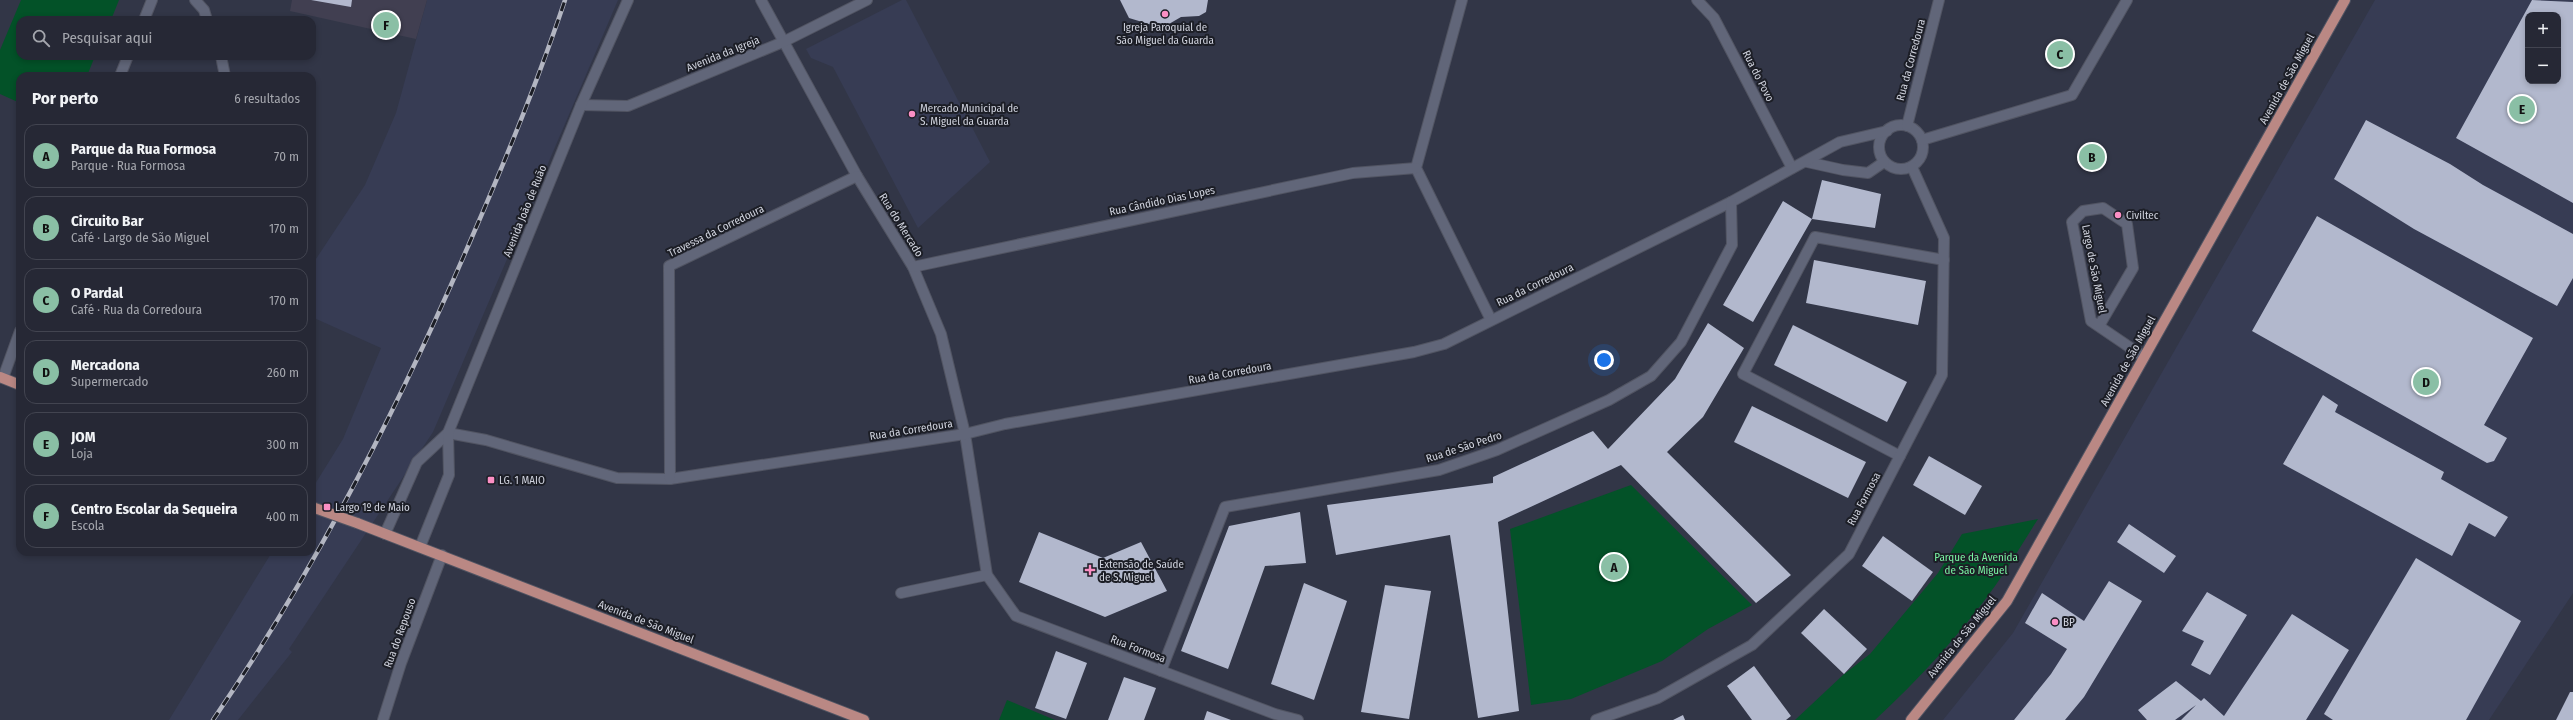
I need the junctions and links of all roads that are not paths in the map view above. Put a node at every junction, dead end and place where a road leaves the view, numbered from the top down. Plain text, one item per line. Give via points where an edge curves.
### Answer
1 (152, 0) edge
2 (195, 0) edge
3 (628, 0) edge
4 (761, 0) edge
5 (867, 0) edge
6 (1462, 0) edge
7 (1697, 0) edge
8 (1939, 0) edge
9 (2127, 0) edge
10 (2345, 0) edge
11 (146, 16) edge
12 (206, 16) edge
13 (783, 42) junction
14 (126, 60) edge
15 (222, 60) edge
16 (122, 72) edge
17 (224, 72) edge
18 (581, 105) junction
19 (1906, 126) junction
20 (1887, 131) junction
21 (1922, 140) junction
22 (1807, 162) junction
23 (1884, 162) junction
24 (1912, 166) junction
25 (1416, 168) junction
26 (1792, 168) junction
27 (857, 176) junction
28 (1731, 202) junction
29 (1944, 260) junction
30 (913, 267) junction
31 (1491, 320) junction
32 (2099, 326) junction
33 (16, 341) edge
34 (2144, 357) junction
35 (1, 378) edge
36 (16, 384) edge
37 (448, 433) junction
38 (965, 434) junction
39 (1900, 456) junction
40 (670, 479) junction
41 (316, 509) edge
42 (385, 534) junction
43 (420, 547) junction
44 (442, 555) junction
45 (988, 575) junction
46 (901, 593) dead end
47 (1161, 671) junction
48 (383, 720) edge
49 (864, 720) edge
50 (1298, 720) edge
51 (1596, 720) edge
52 (1911, 720) edge

1 - 11 street
2 - 12 street
3 - 18 street, Avenida João de Ruão
4 - 13 street
5 - 13 street, Avenida da Igreja
6 - 25 street
7 - 26 street, Rua do Povo via 1714,18
8 - 19 street, Rua da Corredoura
9 - 21 street via 2072,95
10 - 34 main road, Avenida de São Miguel
13 - 18 street, Avenida da Igreja via 628,106
13 - 27 street, Rua do Mercado
14 - 16 street
15 - 17 street
18 - 37 street, Avenida João de Ruão
19 - 20 street, Rua da Corredoura via 1893,127
19 - 21 street
20 - 22 street, Rua da Corredoura via 1840,142
20 - 23 street via 1880,142
21 - 24 street via 1921,158
22 - 23 street via 1868,173
22 - 26 street, Rua da Corredoura
23 - 24 street via 1897,169
24 - 29 street, Rua Formosa via 1944,238
25 - 30 street, Rua Cândido Dias Lopes via 1353,173
25 - 31 street
26 - 28 street, Rua da Corredoura
27 - 30 street, Rua do Mercado
27 - 40 street, Travessa da Corredoura via 669,266
28 - 31 street, Rua da Corredoura
28 - 47 street, Rua de São Pedro via 1732,245 1681,342 1651,376 1609,400 1497,450 1439,470 1225,508
29 - 39 street, Rua Formosa via 1942,376
29 - 39 street via 1815,236 1743,374
30 - 38 street, Rua do Mercado via 941,334
31 - 38 street, Rua da Corredoura via 1444,344 1414,352 1005,424
32 - 32 street, Largo de São Miguel via 2091,321 2072,222 2083,212 2103,208 2127,224 2133,268
32 - 34 street, Largo de São Miguel
33 - 35 street
34 - 52 main road, Avenida de São Miguel via 2007,601
35 - 36 main road
37 - 40 street, Rua da Corredoura via 486,440 617,478
37 - 42 street via 417,462
37 - 43 street via 449,475
38 - 40 street, Rua da Corredoura
38 - 45 street, Rua Formosa
39 - 51 street, Rua Formosa via 1849,554 1752,645 1658,698
41 - 42 main road, Avenida de São Miguel, bridge
42 - 43 main road, Avenida de São Miguel
43 - 44 main road, Avenida de São Miguel
44 - 48 street, Rua do Repouso via 401,663
44 - 49 main road, Avenida de São Miguel
45 - 46 street
45 - 47 street, Rua Formosa via 1016,616
47 - 50 street, Rua Formosa via 1275,714

